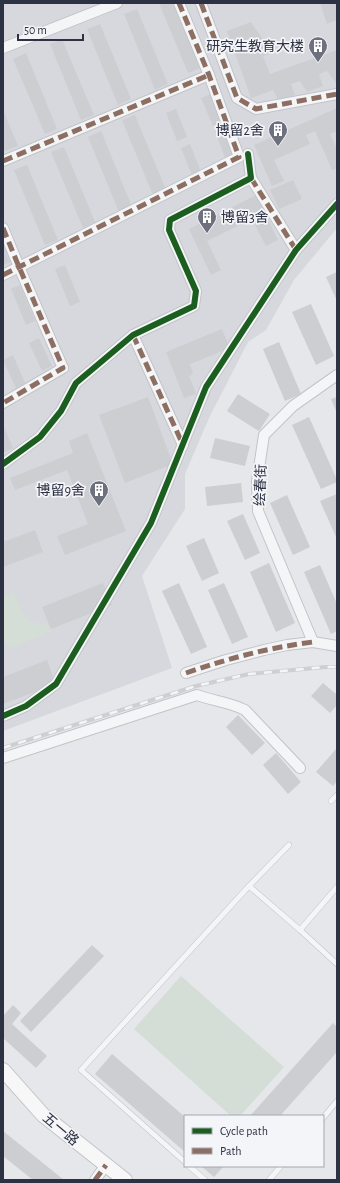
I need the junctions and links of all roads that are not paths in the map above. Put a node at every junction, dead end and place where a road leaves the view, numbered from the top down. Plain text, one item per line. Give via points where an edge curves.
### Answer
1 (117, 3) edge
2 (179, 3) edge
3 (201, 3) edge
4 (3, 48) edge
5 (209, 75) junction
6 (337, 94) edge
7 (248, 154) dead end
8 (3, 161) edge
9 (251, 178) junction
10 (337, 204) edge
11 (3, 228) edge
12 (296, 250) junction
13 (19, 267) junction
14 (3, 275) edge
15 (133, 335) junction
16 (337, 375) edge
17 (3, 403) edge
18 (182, 445) junction
19 (3, 464) edge
20 (313, 642) junction
21 (337, 646) edge
22 (186, 673) dead end
23 (3, 716) edge
24 (3, 758) edge
25 (300, 768) dead end
26 (337, 794) edge
27 (331, 801) dead end
28 (289, 845) dead end
29 (249, 886) junction
30 (337, 887) edge
31 (300, 930) junction
32 (337, 964) edge
33 (3, 1070) edge
34 (337, 1101) edge
35 (324, 1117) edge
36 (184, 1161) edge
37 (106, 1165) junction
38 (190, 1167) edge
39 (280, 1167) edge
40 (95, 1180) edge
41 (125, 1180) edge
42 (205, 1180) edge
43 (269, 1180) edge

1 - 4 street
2 - 5 street
3 - 6 street via 236,98 256,109
5 - 8 street
5 - 13 street via 239,157
7 - 9 street
9 - 12 street
9 - 15 street via 170,220 169,230 196,291 194,306
10 - 12 street
11 - 13 street
12 - 18 street via 206,387
13 - 14 street
13 - 17 street via 63,368
15 - 18 street
15 - 19 street via 76,383 61,411 40,437
16 - 20 street, 绘春街 via 293,406 264,435 257,481 258,511
18 - 23 street via 151,523 56,684 26,706
20 - 21 street
20 - 22 street via 264,650
24 - 25 street via 197,695 245,710
26 - 27 lane
28 - 29 lane
29 - 31 lane
29 - 36 lane via 82,1070
30 - 31 lane
31 - 32 lane
33 - 37 main road, 五一路 via 43,1115
34 - 35 lane
37 - 40 street
37 - 41 main road, 五一路
38 - 42 lane
39 - 43 lane

